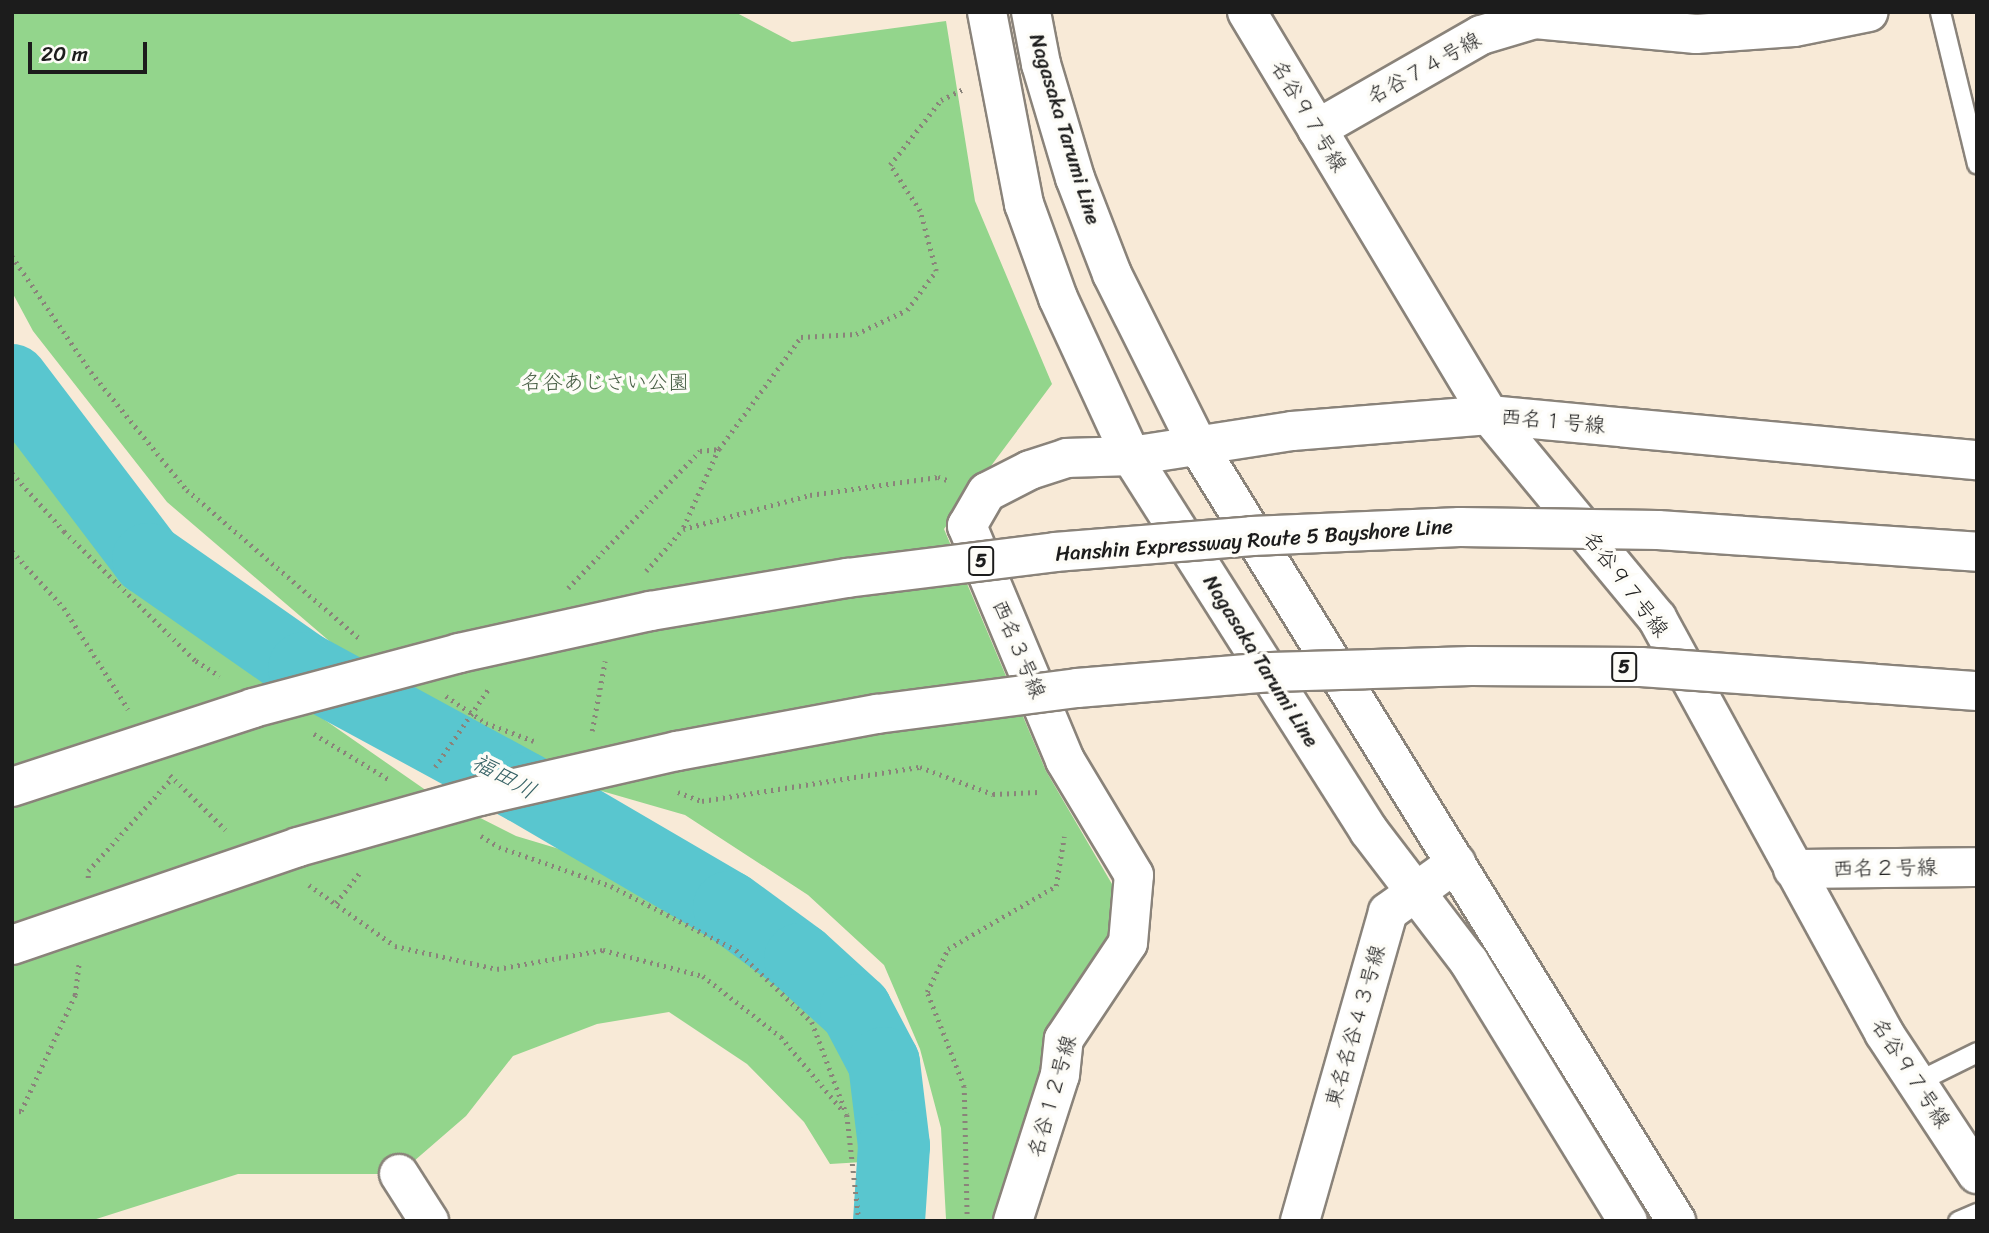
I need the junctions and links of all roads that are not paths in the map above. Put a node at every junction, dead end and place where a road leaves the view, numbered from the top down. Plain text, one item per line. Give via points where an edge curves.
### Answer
1 (987, 12) edge
2 (1031, 12) edge
3 (1247, 12) edge
4 (1869, 12) edge
5 (1940, 12) edge
6 (1317, 128) junction
7 (1977, 164) edge
8 (1489, 415) junction
9 (1198, 446) junction
10 (1131, 456) junction
11 (1977, 460) edge
12 (1977, 552) edge
13 (1977, 691) edge
14 (12, 787) edge
15 (1084, 791) joint
16 (1457, 863) junction
17 (1977, 867) edge
18 (1793, 869) junction
19 (1417, 893) junction
20 (12, 945) edge
21 (1977, 1052) edge
22 (1916, 1082) junction
23 (399, 1174) dead end
24 (1977, 1174) edge
25 (1977, 1213) edge
26 (429, 1221) edge
27 (1013, 1221) edge
28 (1300, 1221) edge
29 (1628, 1221) edge
30 (1676, 1221) edge
31 (1958, 1221) edge

1 - 10 main road, Nagasaka Tarumi Line via 1024,204 1058,298
2 - 9 main road, Nagasaka Tarumi Line via 1041,64 1098,238 1140,338
3 - 6 main road, 名谷９７号線
4 - 6 main road, 名谷７４号線 via 1794,27 1696,34 1535,19 1480,35
5 - 7 lane
6 - 8 main road, 名谷９７号線
8 - 9 main road, 西名１号線 via 1292,431
8 - 11 main road, 西名１号線
8 - 18 main road, 名谷９７号線 via 1657,618
9 - 10 main road, 西名１号線
9 - 16 main road, Nagasaka Tarumi Line
10 - 15 main road, 西名３号線 via 1067,458 1031,470 987,492 967,526 1065,760
10 - 19 main road, Nagasaka Tarumi Line via 1369,831
12 - 14 main road, Hanshin Expressway Route 5 Bayshore Line / 5, bridge via 1658,530 1460,527 1252,536 1055,552 847,578 650,611 459,653 253,708
13 - 20 main road, 5, bridge via 1641,667 1471,666 1271,671 1077,688 877,713 677,751 480,796 298,847
15 - 27 main road, 名谷１２号線 via 1134,876 1134,912 1128,943 1064,1039 1060,1075
16 - 19 main road, 東名名谷４３号線
16 - 30 main road, Nagasaka Tarumi Line
17 - 18 main road, 西名２号線
18 - 22 main road, 名谷９７号線
19 - 28 main road, 東名名谷４３号線 via 1388,912
19 - 29 main road, Nagasaka Tarumi Line via 1469,962
21 - 22 lane
22 - 24 main road, 名谷９７号線
23 - 26 main road
25 - 31 lane

